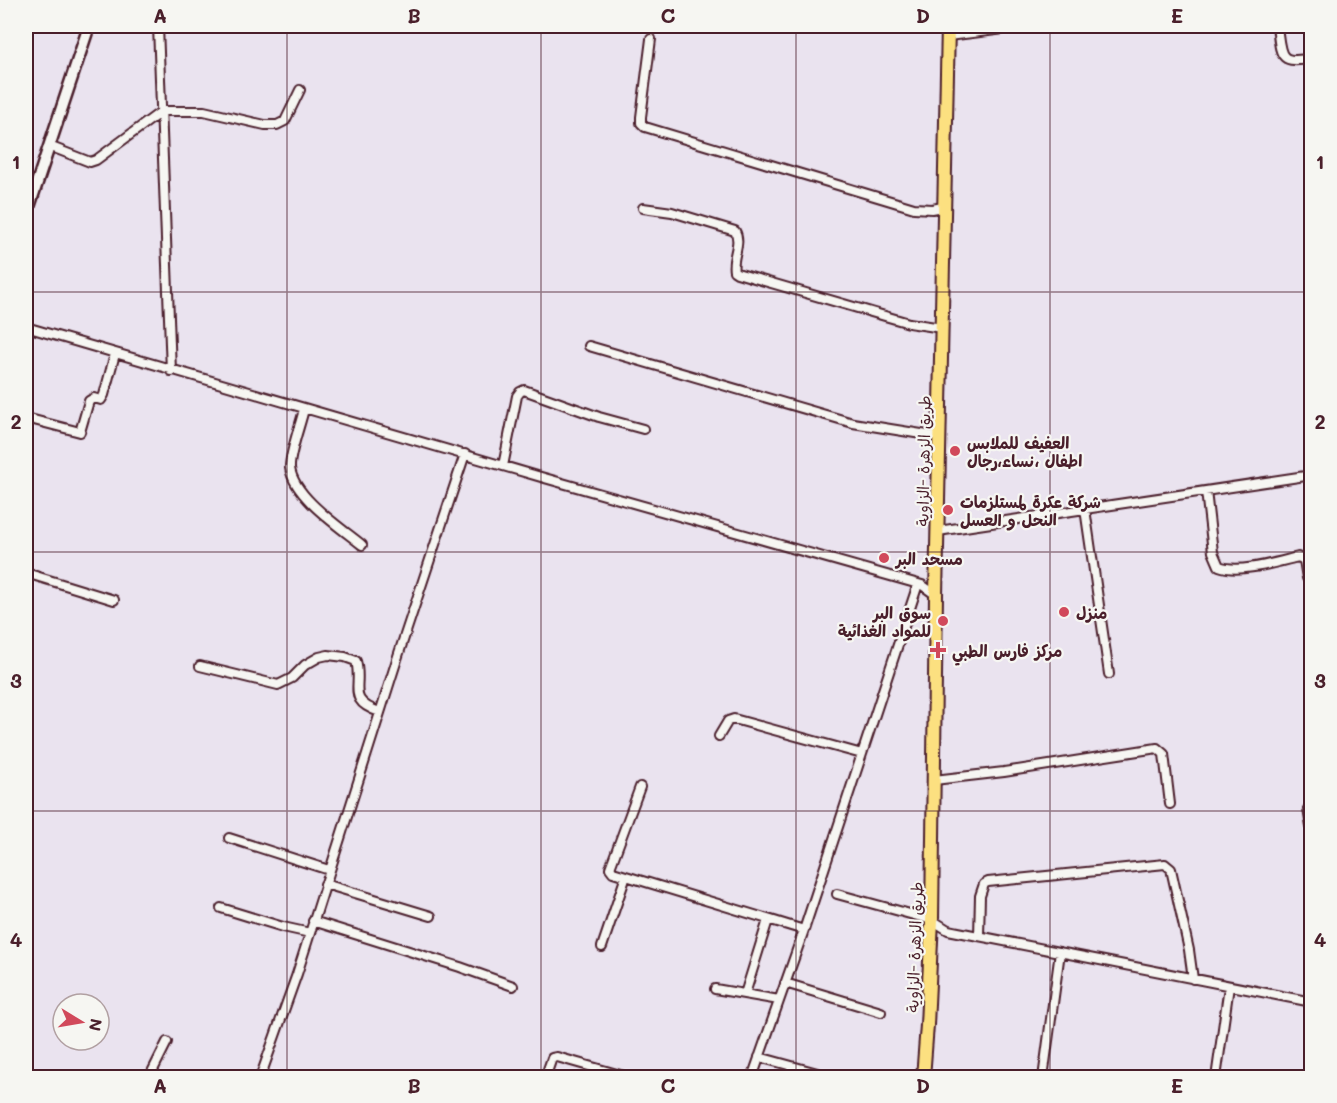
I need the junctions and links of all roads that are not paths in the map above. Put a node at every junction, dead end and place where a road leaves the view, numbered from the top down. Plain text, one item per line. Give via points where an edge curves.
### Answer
1 (89, 26) edge
2 (158, 26) edge
3 (1029, 26) edge
4 (1277, 26) edge
5 (948, 31) edge
6 (651, 39) dead end
7 (1311, 58) edge
8 (300, 90) dead end
9 (162, 111) junction
10 (49, 146) junction
11 (943, 207) junction
12 (643, 208) dead end
13 (26, 216) edge
14 (26, 327) edge
15 (942, 328) junction
16 (590, 346) dead end
17 (116, 354) junction
18 (171, 371) junction
19 (304, 409) junction
20 (26, 418) edge
21 (643, 429) dead end
22 (939, 437) junction
23 (465, 454) junction
24 (503, 466) junction
25 (1311, 475) edge
26 (1206, 491) junction
27 (1085, 509) junction
28 (938, 531) junction
29 (362, 545) dead end
30 (936, 572) junction
31 (26, 573) edge
32 (1307, 578) dead end
33 (920, 584) junction
34 (936, 595) junction
35 (114, 600) dead end
36 (200, 666) dead end
37 (1109, 674) dead end
38 (380, 712) junction
39 (719, 736) dead end
40 (862, 754) junction
41 (934, 780) junction
42 (640, 787) dead end
43 (1170, 804) dead end
44 (1308, 809) dead end
45 (1311, 833) edge
46 (229, 838) dead end
47 (329, 870) junction
48 (626, 876) junction
49 (325, 884) junction
50 (837, 894) dead end
51 (221, 908) dead end
52 (431, 916) dead end
53 (768, 920) junction
54 (932, 920) junction
55 (313, 921) junction
56 (804, 930) junction
57 (948, 930) junction
58 (310, 933) junction
59 (932, 935) junction
60 (979, 936) junction
61 (602, 947) dead end
62 (1060, 952) junction
63 (1193, 979) junction
64 (785, 983) junction
65 (1229, 986) junction
66 (513, 987) dead end
67 (716, 989) dead end
68 (745, 994) junction
69 (779, 1000) junction
70 (1311, 1002) edge
71 (881, 1012) dead end
72 (167, 1042) dead end
73 (759, 1057) junction
74 (821, 1074) dead end
75 (149, 1077) edge
76 (260, 1077) edge
77 (545, 1077) edge
78 (631, 1077) edge
79 (752, 1077) edge
80 (923, 1077) edge
81 (1043, 1077) edge
82 (1216, 1077) edge

1 - 10 street
2 - 9 street
3 - 5 street
4 - 7 street via 1284,57 1293,62
5 - 11 main road, طريق الزهرة -الزاوية
6 - 11 street via 641,117 645,127 914,208
8 - 9 street via 285,121 277,125 204,111
9 - 10 street via 90,162
9 - 18 street
10 - 13 street
11 - 15 main road, طريق الزهرة -الزاوية
12 - 15 street via 672,212 735,231 738,241 733,267 737,273 909,323
14 - 17 street
15 - 22 main road, طريق الزهرة -الزاوية
16 - 22 street via 853,423
17 - 18 street
17 - 20 street via 104,395 101,400 89,401 80,432
18 - 19 street
19 - 23 street
19 - 29 street via 290,466 294,482
21 - 24 street via 524,390 517,396
22 - 28 main road, طريق الزهرة -الزاوية
23 - 24 street
23 - 38 street
24 - 33 street
25 - 26 street
26 - 27 street
26 - 32 street via 1213,552 1219,566 1242,568 1298,557 1304,560
27 - 28 street
27 - 37 street
28 - 30 main road, طريق الزهرة -الزاوية
30 - 33 street
30 - 34 main road, طريق الزهرة -الزاوية
31 - 35 street
33 - 34 street
33 - 40 street
34 - 41 main road, طريق الزهرة -الزاوية
36 - 38 street via 278,685 319,657 354,659 358,665 358,699
38 - 47 street
39 - 40 street via 728,721 734,719
40 - 56 street
41 - 43 street via 1157,748 1164,754
41 - 54 main road, طريق الزهرة -الزاوية
42 - 48 street via 610,868
44 - 45 street
46 - 47 street
47 - 49 street
48 - 53 street
48 - 61 street
49 - 52 street
49 - 55 street
50 - 54 street
51 - 58 street
53 - 56 street
53 - 68 street
54 - 57 street
54 - 59 main road, طريق الزهرة -الزاوية
55 - 58 street
55 - 66 street
56 - 64 street
57 - 59 street
57 - 60 street
58 - 76 street
59 - 80 main road, طريق الزهرة -الزاوية
60 - 62 street
60 - 63 street via 980,896 987,882 1165,864 1171,868
62 - 63 street
62 - 81 street
63 - 65 street
64 - 69 street
64 - 71 street
65 - 70 street
65 - 82 street
67 - 68 street
68 - 69 street
69 - 73 street
72 - 75 street
73 - 74 street
73 - 79 street
77 - 78 street via 552,1058 557,1056

